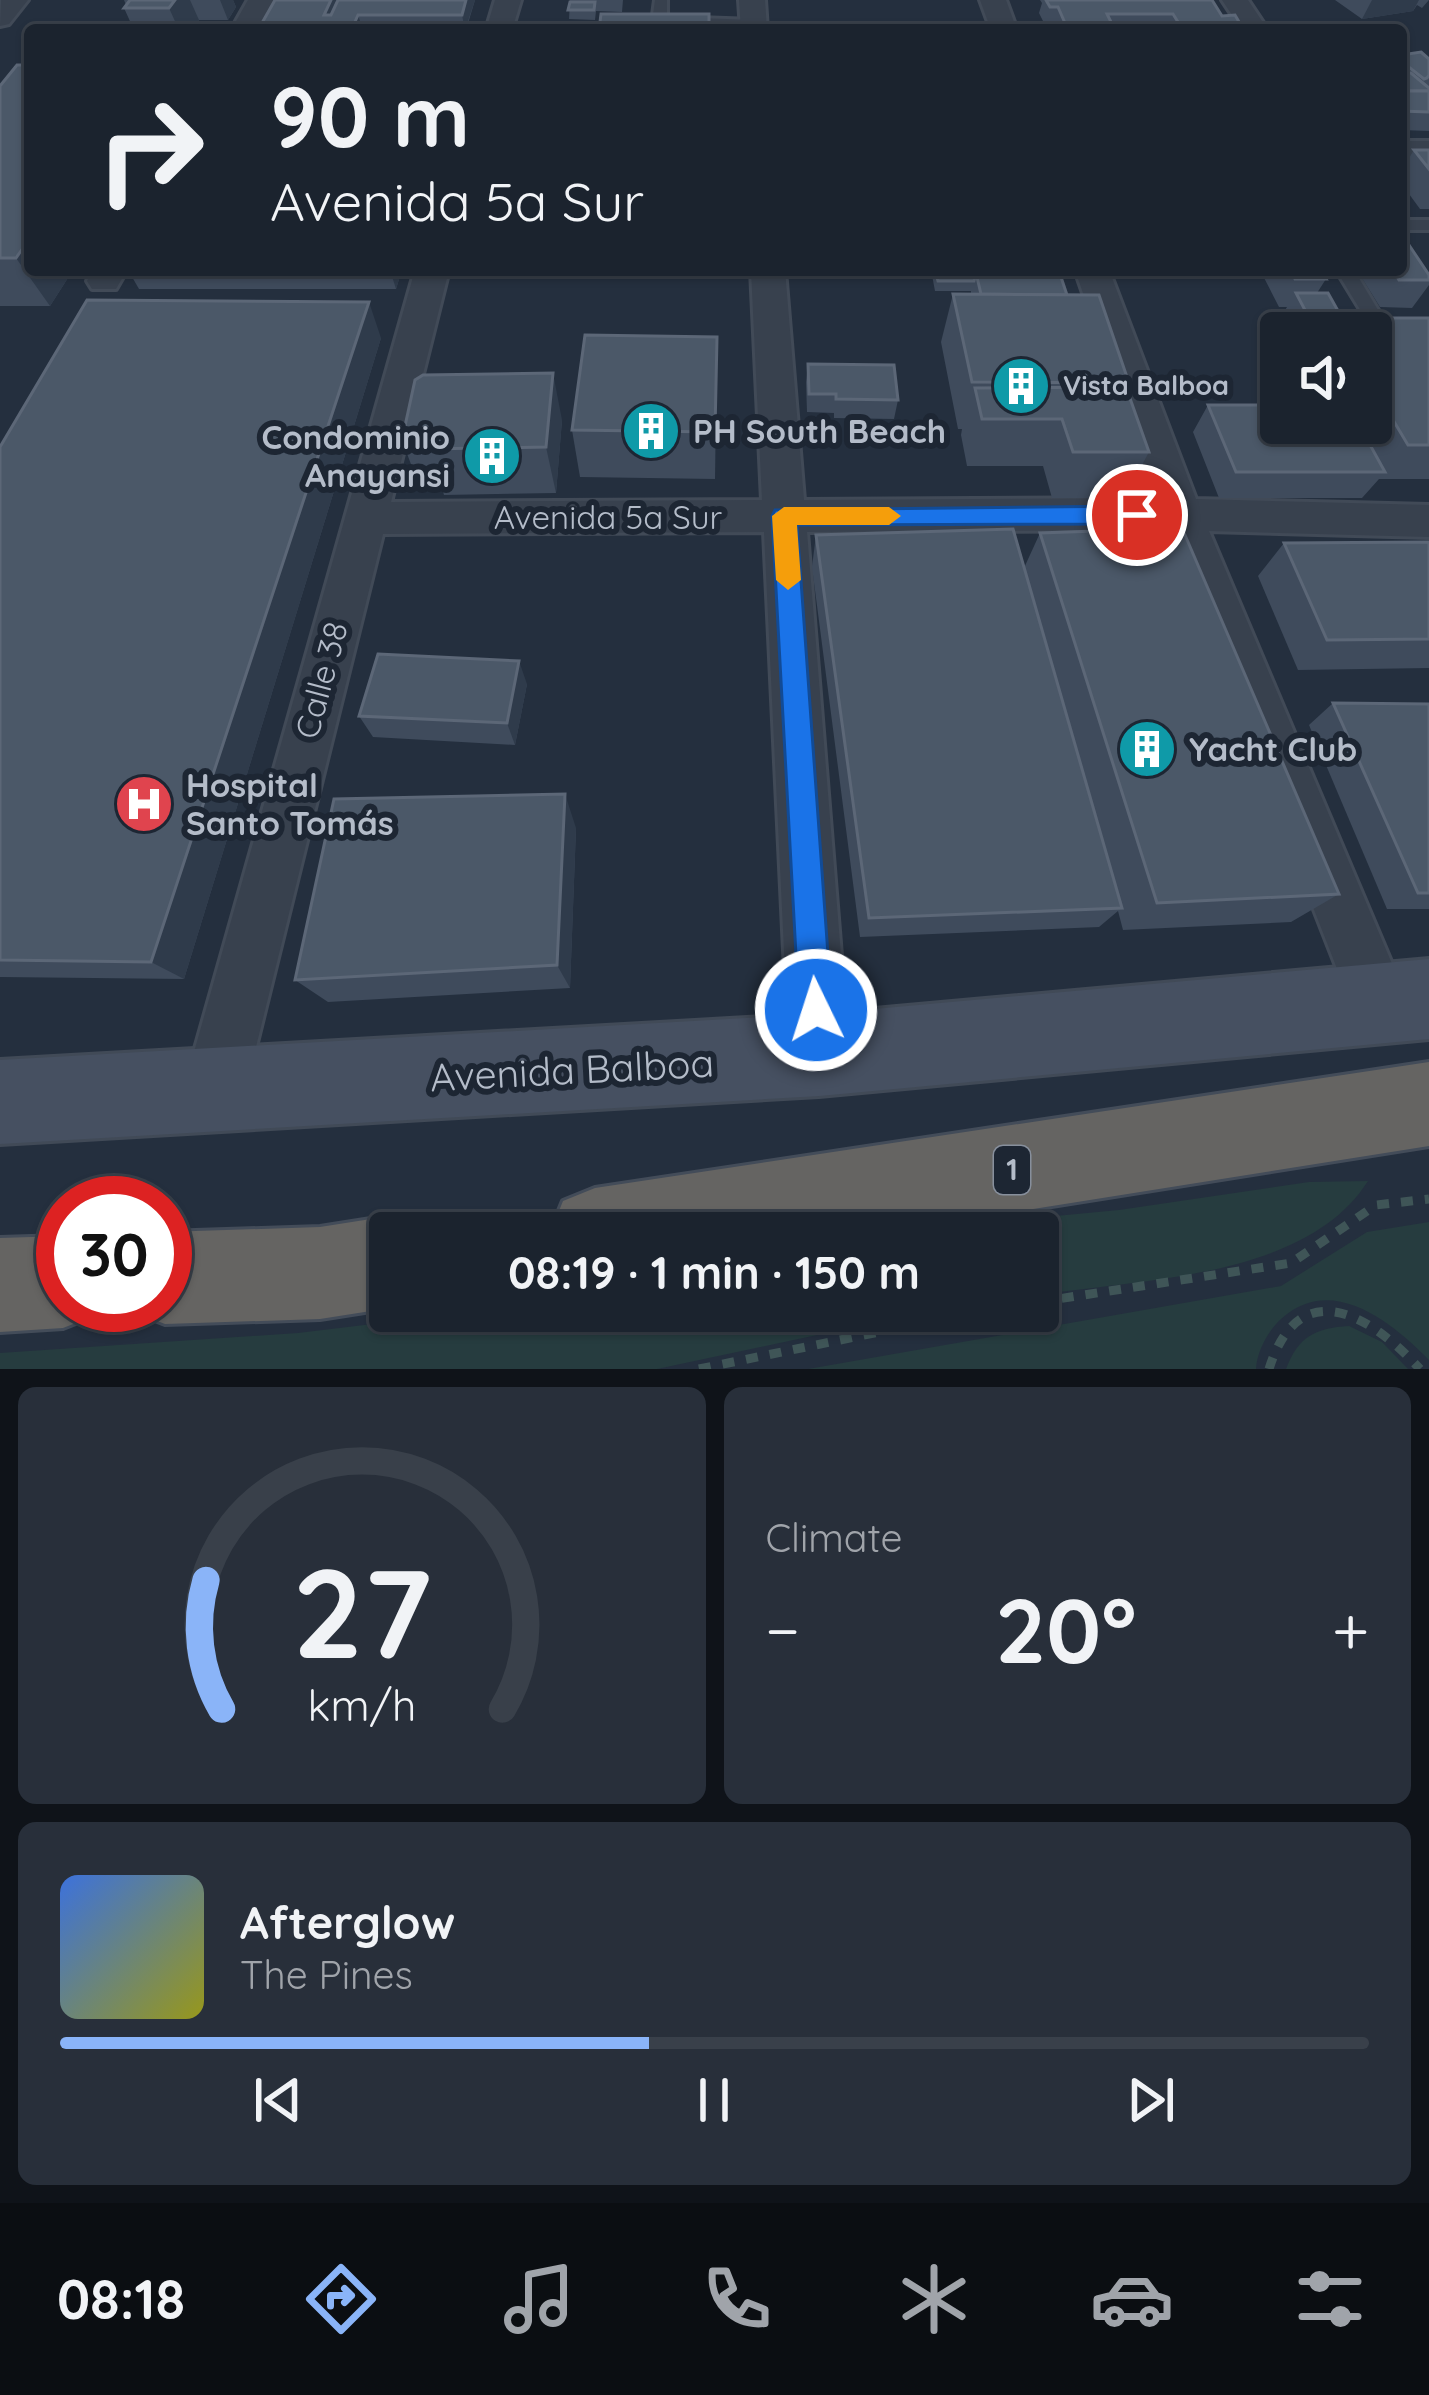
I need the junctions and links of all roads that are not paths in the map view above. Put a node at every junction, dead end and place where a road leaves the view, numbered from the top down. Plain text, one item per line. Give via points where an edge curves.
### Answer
1 (15, 0) edge
2 (661, 0) edge
3 (0, 18) edge
4 (753, 18) edge
5 (430, 276) edge
6 (769, 276) edge
7 (1094, 276) edge
8 (1348, 276) edge
9 (1364, 312) edge
10 (1392, 330) edge
11 (1405, 330) edge
12 (1181, 514) junction
13 (784, 516) junction
14 (363, 518) junction
15 (1429, 521) edge
16 (1405, 1002) edge
17 (819, 1055) junction
18 (214, 1091) junction
19 (0, 1102) edge
20 (1429, 1104) edge
21 (731, 1212) edge
22 (369, 1265) edge
23 (192, 1277) edge
24 (36, 1283) edge
25 (0, 1285) edge

1 - 3 street
2 - 4 lane via 667,21
5 - 14 street, Calle 38
6 - 13 street
7 - 12 street
8 - 9 lane
10 - 11 lane
12 - 13 street, Avenida 5a Sur
12 - 15 street, Avenida 5a Sur
12 - 16 street
13 - 14 street, Avenida 5a Sur
13 - 17 street
14 - 18 street, Calle 38
16 - 17 main road, Avenida Balboa
17 - 18 main road, Avenida Balboa
18 - 19 main road, Avenida Balboa
20 - 21 highway, 1
22 - 23 highway
24 - 25 highway

